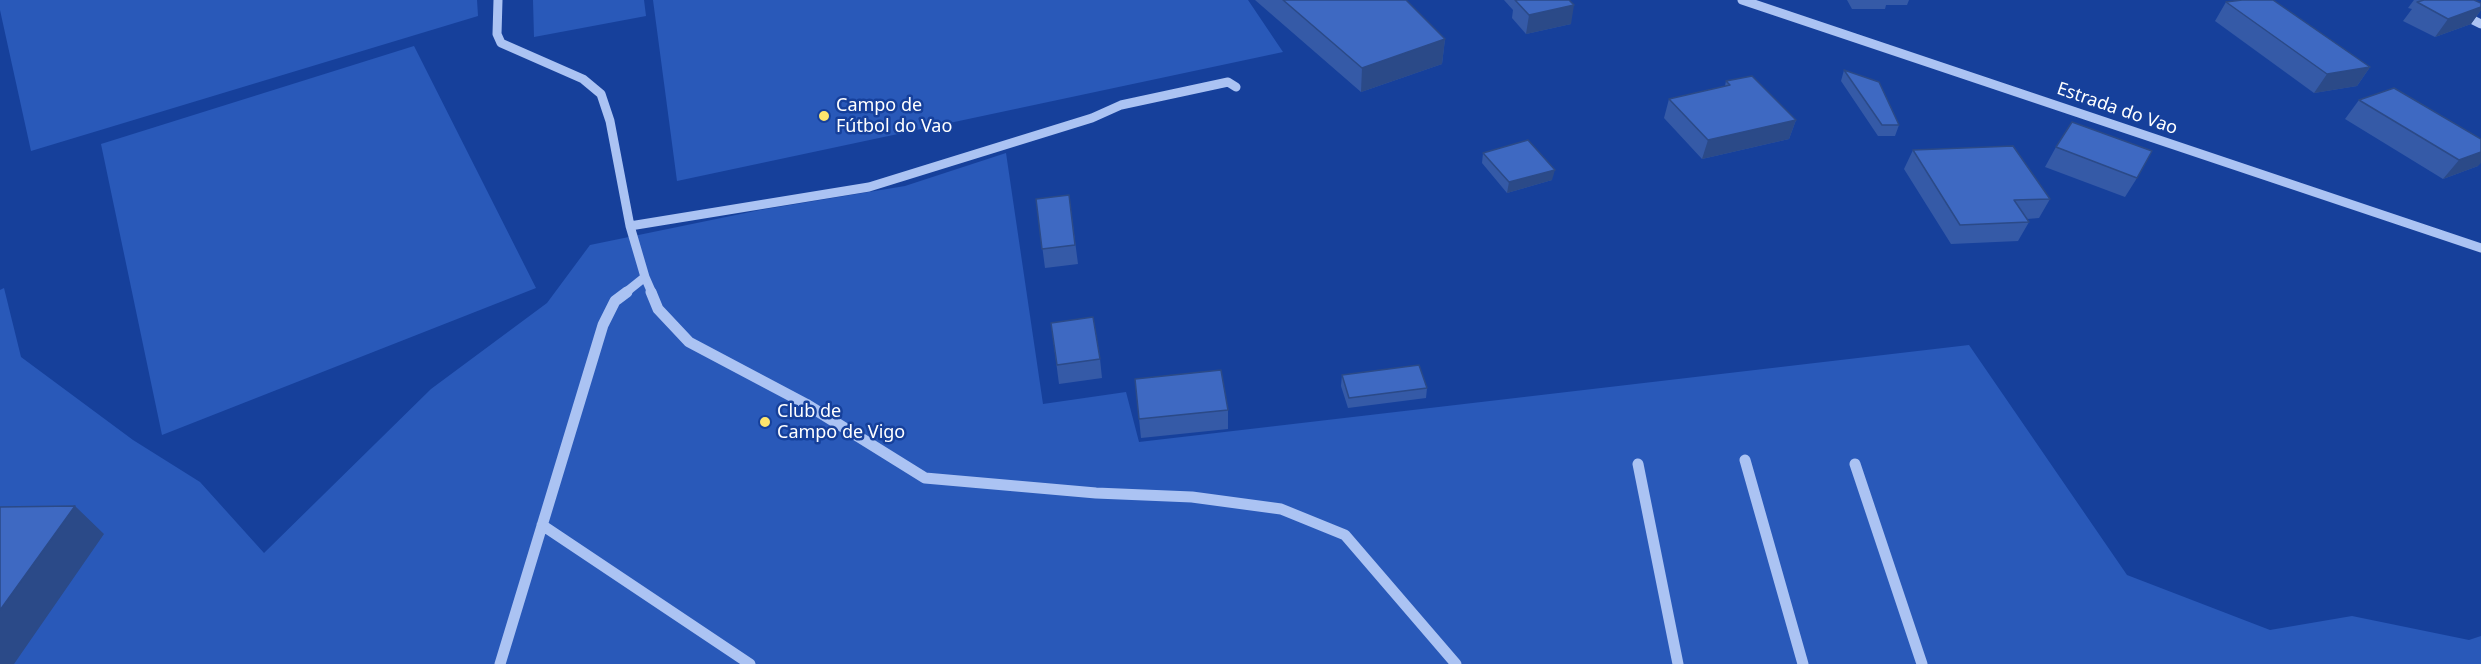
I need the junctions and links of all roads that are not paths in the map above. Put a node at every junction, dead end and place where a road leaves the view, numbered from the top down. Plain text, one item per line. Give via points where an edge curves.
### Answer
1 (498, 0) edge
2 (1742, 0) edge
3 (2454, 10) edge
4 (2481, 24) edge
5 (1236, 87) dead end
6 (630, 226) junction
7 (2481, 248) edge
8 (645, 277) junction
9 (1745, 460) dead end
10 (1638, 464) dead end
11 (1855, 464) dead end
12 (542, 525) junction
13 (500, 664) edge
14 (750, 664) edge
15 (1456, 664) edge
16 (1678, 664) edge
17 (1803, 664) edge
18 (1922, 664) edge

1 - 6 street via 497,34 501,43 583,79 601,94
2 - 7 street, Estrada do Vao
3 - 4 street
5 - 6 street via 1228,82 1131,102 1092,118 869,188
6 - 8 street
8 - 12 street via 615,301 603,325
8 - 15 street via 658,309 688,342 806,405 925,478 1192,497 1281,509 1345,535
9 - 17 street
10 - 16 street
11 - 18 street
12 - 13 street
12 - 14 street

